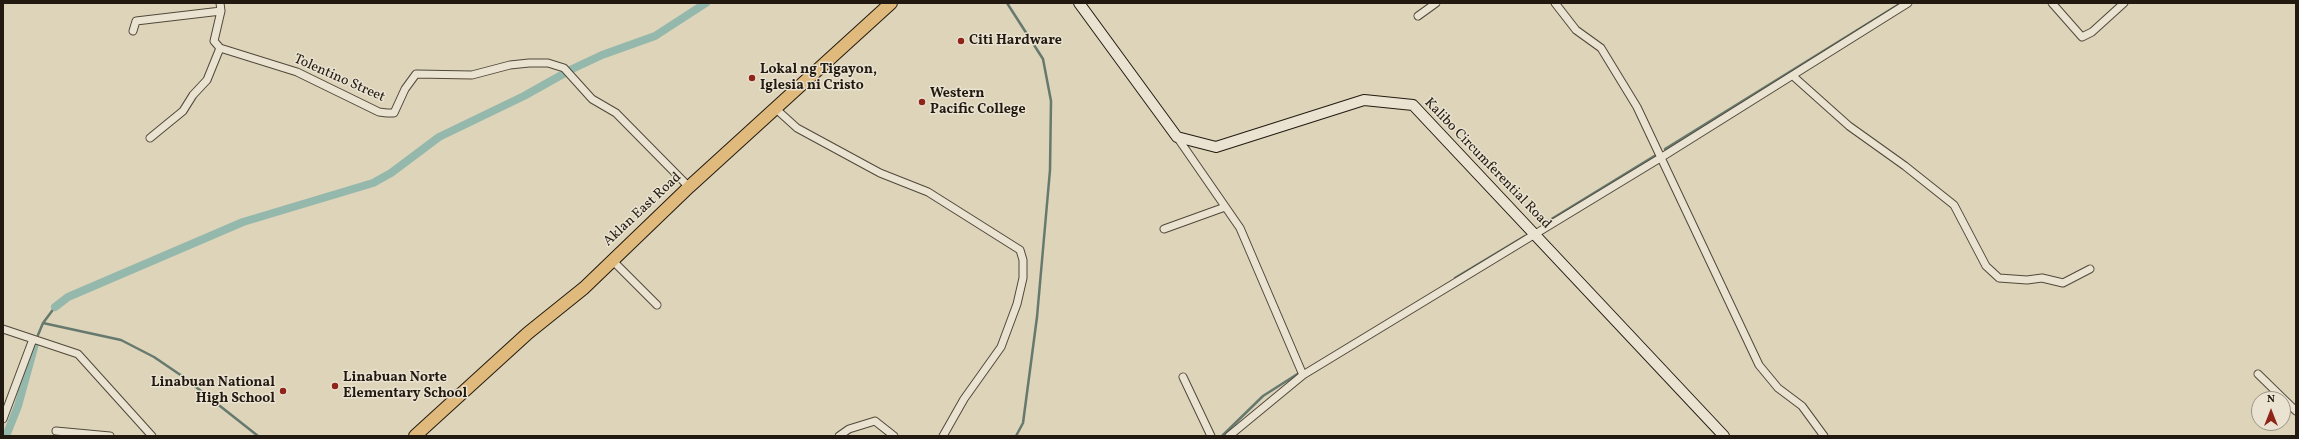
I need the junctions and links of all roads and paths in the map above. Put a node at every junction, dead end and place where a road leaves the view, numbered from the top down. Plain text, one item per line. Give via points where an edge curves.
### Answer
1 (220, 3) edge
2 (891, 3) edge
3 (1079, 3) edge
4 (1436, 3) edge
5 (1555, 3) edge
6 (1908, 3) edge
7 (2052, 3) edge
8 (2124, 3) edge
9 (221, 12) junction
10 (1418, 16) dead end
11 (133, 31) dead end
12 (220, 48) junction
13 (1794, 76) junction
14 (776, 109) junction
15 (1177, 137) junction
16 (150, 138) dead end
17 (1662, 157) junction
18 (689, 187) junction
19 (1225, 207) junction
20 (1164, 229) dead end
21 (1535, 234) junction
22 (612, 260) junction
23 (2090, 269) dead end
24 (657, 305) dead end
25 (3, 329) edge
26 (33, 339) junction
27 (2258, 374) dead end
28 (1303, 375) junction
29 (1183, 377) dead end
30 (2296, 411) edge
31 (3, 419) edge
32 (56, 431) dead end
33 (110, 436) edge
34 (152, 436) edge
35 (415, 436) edge
36 (839, 436) edge
37 (894, 436) edge
38 (942, 436) edge
39 (1211, 436) edge
40 (1229, 436) edge
41 (1724, 436) edge
42 (1824, 436) edge

1 - 9 street
2 - 14 main road, Aklan East Road
3 - 15 main road
4 - 10 street
5 - 17 street via 1576,30 1596,44 1606,55 1637,107
6 - 13 street
7 - 8 street via 2082,37 2092,32
9 - 11 street via 136,21
9 - 12 street via 214,41
12 - 16 street via 206,80 183,112
12 - 18 street, Tolentino Street via 297,72 379,112 387,113 394,113 405,89 416,74 472,75 529,63 564,68 592,99 616,113
13 - 17 street
13 - 23 street via 1849,126 1954,205 1986,266 1998,278 2042,278 2063,282
14 - 18 main road, Aklan East Road
14 - 38 street via 797,128 880,173 928,192 1020,250 1023,278 1017,304 1001,347 964,398
15 - 19 street
15 - 21 main road, Kalibo Circumferential Road via 1216,147 1364,100 1413,105
17 - 21 street
17 - 42 street via 1759,365 1778,388 1802,406
18 - 22 main road, Aklan East Road
19 - 20 street
19 - 28 street via 1240,228
21 - 28 street
21 - 41 main road, Kalibo Circumferential Road
22 - 24 street
22 - 35 main road, Aklan East Road via 584,288 528,333
25 - 26 street
26 - 31 street
26 - 34 street via 78,354
27 - 30 street
28 - 40 street
29 - 39 street
32 - 33 street
36 - 37 street via 849,429 875,421

